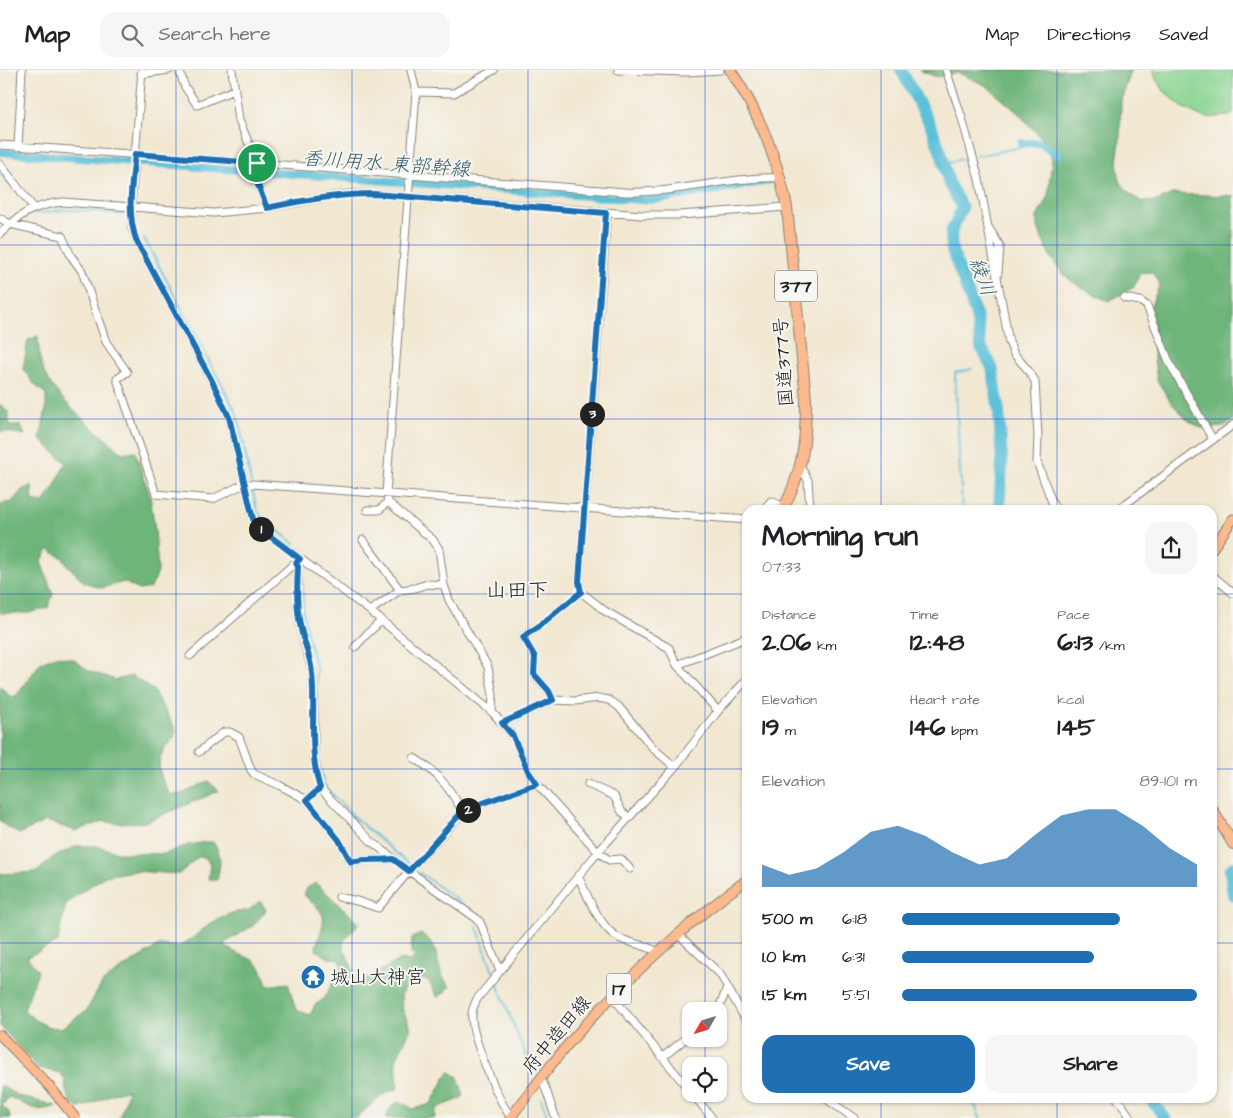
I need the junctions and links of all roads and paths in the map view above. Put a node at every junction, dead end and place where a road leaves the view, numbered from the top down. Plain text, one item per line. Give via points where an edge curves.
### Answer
1 (22, 70) edge
2 (169, 70) edge
3 (179, 70) edge
4 (232, 70) edge
5 (411, 70) edge
6 (494, 70) edge
7 (618, 70) edge
8 (720, 70) edge
9 (730, 70) edge
10 (946, 70) edge
11 (142, 72) edge
12 (234, 90) junction
13 (416, 92) junction
14 (0, 146) edge
15 (18, 147) junction
16 (135, 156) junction
17 (0, 164) edge
18 (257, 165) junction
19 (410, 177) junction
20 (781, 178) junction
21 (408, 198) junction
22 (131, 206) junction
23 (33, 207) junction
24 (787, 207) junction
25 (267, 208) junction
26 (606, 213) junction
27 (0, 218) edge
28 (10, 224) junction
29 (0, 234) edge
30 (1124, 298) dead end
31 (1233, 424) edge
32 (1213, 440) junction
33 (801, 468) junction
34 (249, 484) junction
35 (386, 494) junction
36 (388, 502) junction
37 (767, 505) edge
38 (777, 505) edge
39 (785, 505) edge
40 (810, 505) edge
41 (1053, 505) edge
42 (1124, 505) edge
43 (585, 509) junction
44 (367, 510) dead end
45 (1233, 518) edge
46 (742, 520) edge
47 (362, 540) dead end
48 (1217, 542) edge
49 (298, 561) junction
50 (1217, 579) edge
51 (444, 585) junction
52 (400, 590) junction
53 (581, 592) junction
54 (1233, 593) edge
55 (370, 611) junction
56 (382, 620) junction
57 (742, 639) edge
58 (355, 647) dead end
59 (190, 656) dead end
60 (677, 665) junction
61 (742, 685) edge
62 (553, 700) junction
63 (718, 711) junction
64 (492, 712) junction
65 (502, 723) junction
66 (200, 752) dead end
67 (414, 758) dead end
68 (675, 767) junction
69 (537, 784) junction
70 (588, 784) dead end
71 (320, 788) junction
72 (307, 800) junction
73 (462, 812) junction
74 (629, 817) junction
75 (1217, 817) edge
76 (1233, 844) edge
77 (598, 852) junction
78 (393, 859) junction
79 (630, 869) dead end
80 (409, 871) junction
81 (578, 876) junction
82 (742, 884) edge
83 (339, 897) dead end
84 (678, 934) junction
85 (658, 952) junction
86 (500, 971) junction
87 (728, 988) junction
88 (612, 996) junction
89 (722, 1002) edge
90 (742, 1013) edge
91 (0, 1035) edge
92 (682, 1041) edge
93 (663, 1057) junction
94 (541, 1079) junction
95 (682, 1081) edge
96 (699, 1102) edge
97 (832, 1103) edge
98 (1120, 1103) edge
99 (510, 1117) edge
100 (74, 1118) edge
101 (556, 1118) edge
102 (712, 1118) edge
103 (854, 1118) edge
104 (1131, 1118) edge

1 - 15 street
2 - 11 street
3 - 12 street via 197,105
4 - 12 street
5 - 13 street
6 - 13 street via 454,93
7 - 8 street
9 - 20 highway, 国道377号 / 377 via 752,105
10 - 41 street via 979,179 986,224 1000,246 996,276 1009,342 1014,354 1035,380 1037,462
11 - 16 street
12 - 18 street via 239,120
13 - 19 street
14 - 15 street
15 - 16 street
16 - 18 street
16 - 22 street
17 - 23 street
18 - 19 street
18 - 25 street via 256,176
19 - 20 street via 646,192 756,177
19 - 21 street
20 - 24 highway, 国道377号 / 377
21 - 25 street via 349,194
21 - 26 street
21 - 35 street
22 - 23 street via 63,202
22 - 25 street via 214,213
22 - 34 street via 132,228 137,242 229,417
23 - 28 street
24 - 26 street via 680,215
24 - 33 highway, 国道377号 / 377 via 806,399
26 - 43 street
27 - 28 street
28 - 29 street
28 - 34 street via 62,236 82,271 106,342 127,372 117,379 156,494 213,499
30 - 32 street via 1140,300 1147,306 1170,364
31 - 32 street
32 - 42 street
33 - 39 highway, 国道377号 / 377
33 - 40 street via 808,480
34 - 35 street
34 - 49 street via 253,519
35 - 36 street
35 - 43 street
36 - 44 street via 379,510
36 - 51 street via 433,540 439,549
37 - 38 street via 771,501
43 - 46 street
43 - 53 street
45 - 48 main road
47 - 52 street
49 - 55 street via 310,565
49 - 59 street
49 - 71 street via 297,603 312,671 314,759
50 - 54 street
51 - 52 street via 427,584
51 - 64 street via 449,600 488,667 493,695
52 - 55 street
53 - 60 street via 605,611 669,648
53 - 62 street via 523,637 535,657 534,674
55 - 56 street
56 - 58 street
56 - 64 street
57 - 60 street
60 - 63 street
61 - 63 street
62 - 65 street
62 - 68 street via 609,700 618,706 664,760
63 - 68 street
64 - 65 street
65 - 69 street via 513,736
66 - 72 street via 224,732 234,734 242,741 254,774
67 - 73 street via 450,789
68 - 74 street
69 - 73 street
69 - 77 street
70 - 74 street via 614,796 622,812
71 - 72 street
71 - 78 street
72 - 78 street via 339,840 351,862
73 - 80 street
74 - 77 street
75 - 76 highway
77 - 79 street via 610,860 621,859
77 - 81 street
78 - 80 street
80 - 83 street via 378,908
80 - 86 street via 480,922
81 - 85 street via 611,933
81 - 86 street
82 - 84 main road, 府中造田線 / 17
84 - 85 main road, 府中造田線 / 17
84 - 87 street via 720,974
85 - 88 main road, 府中造田線 / 17
86 - 99 street via 477,1000 472,1019 493,1084
87 - 89 street
87 - 90 street
88 - 93 street
88 - 94 main road, 府中造田線 / 17
91 - 100 main road
92 - 93 street
93 - 95 street
94 - 99 main road, 府中造田線 / 17
94 - 101 street
96 - 102 street
97 - 103 street
98 - 104 street

